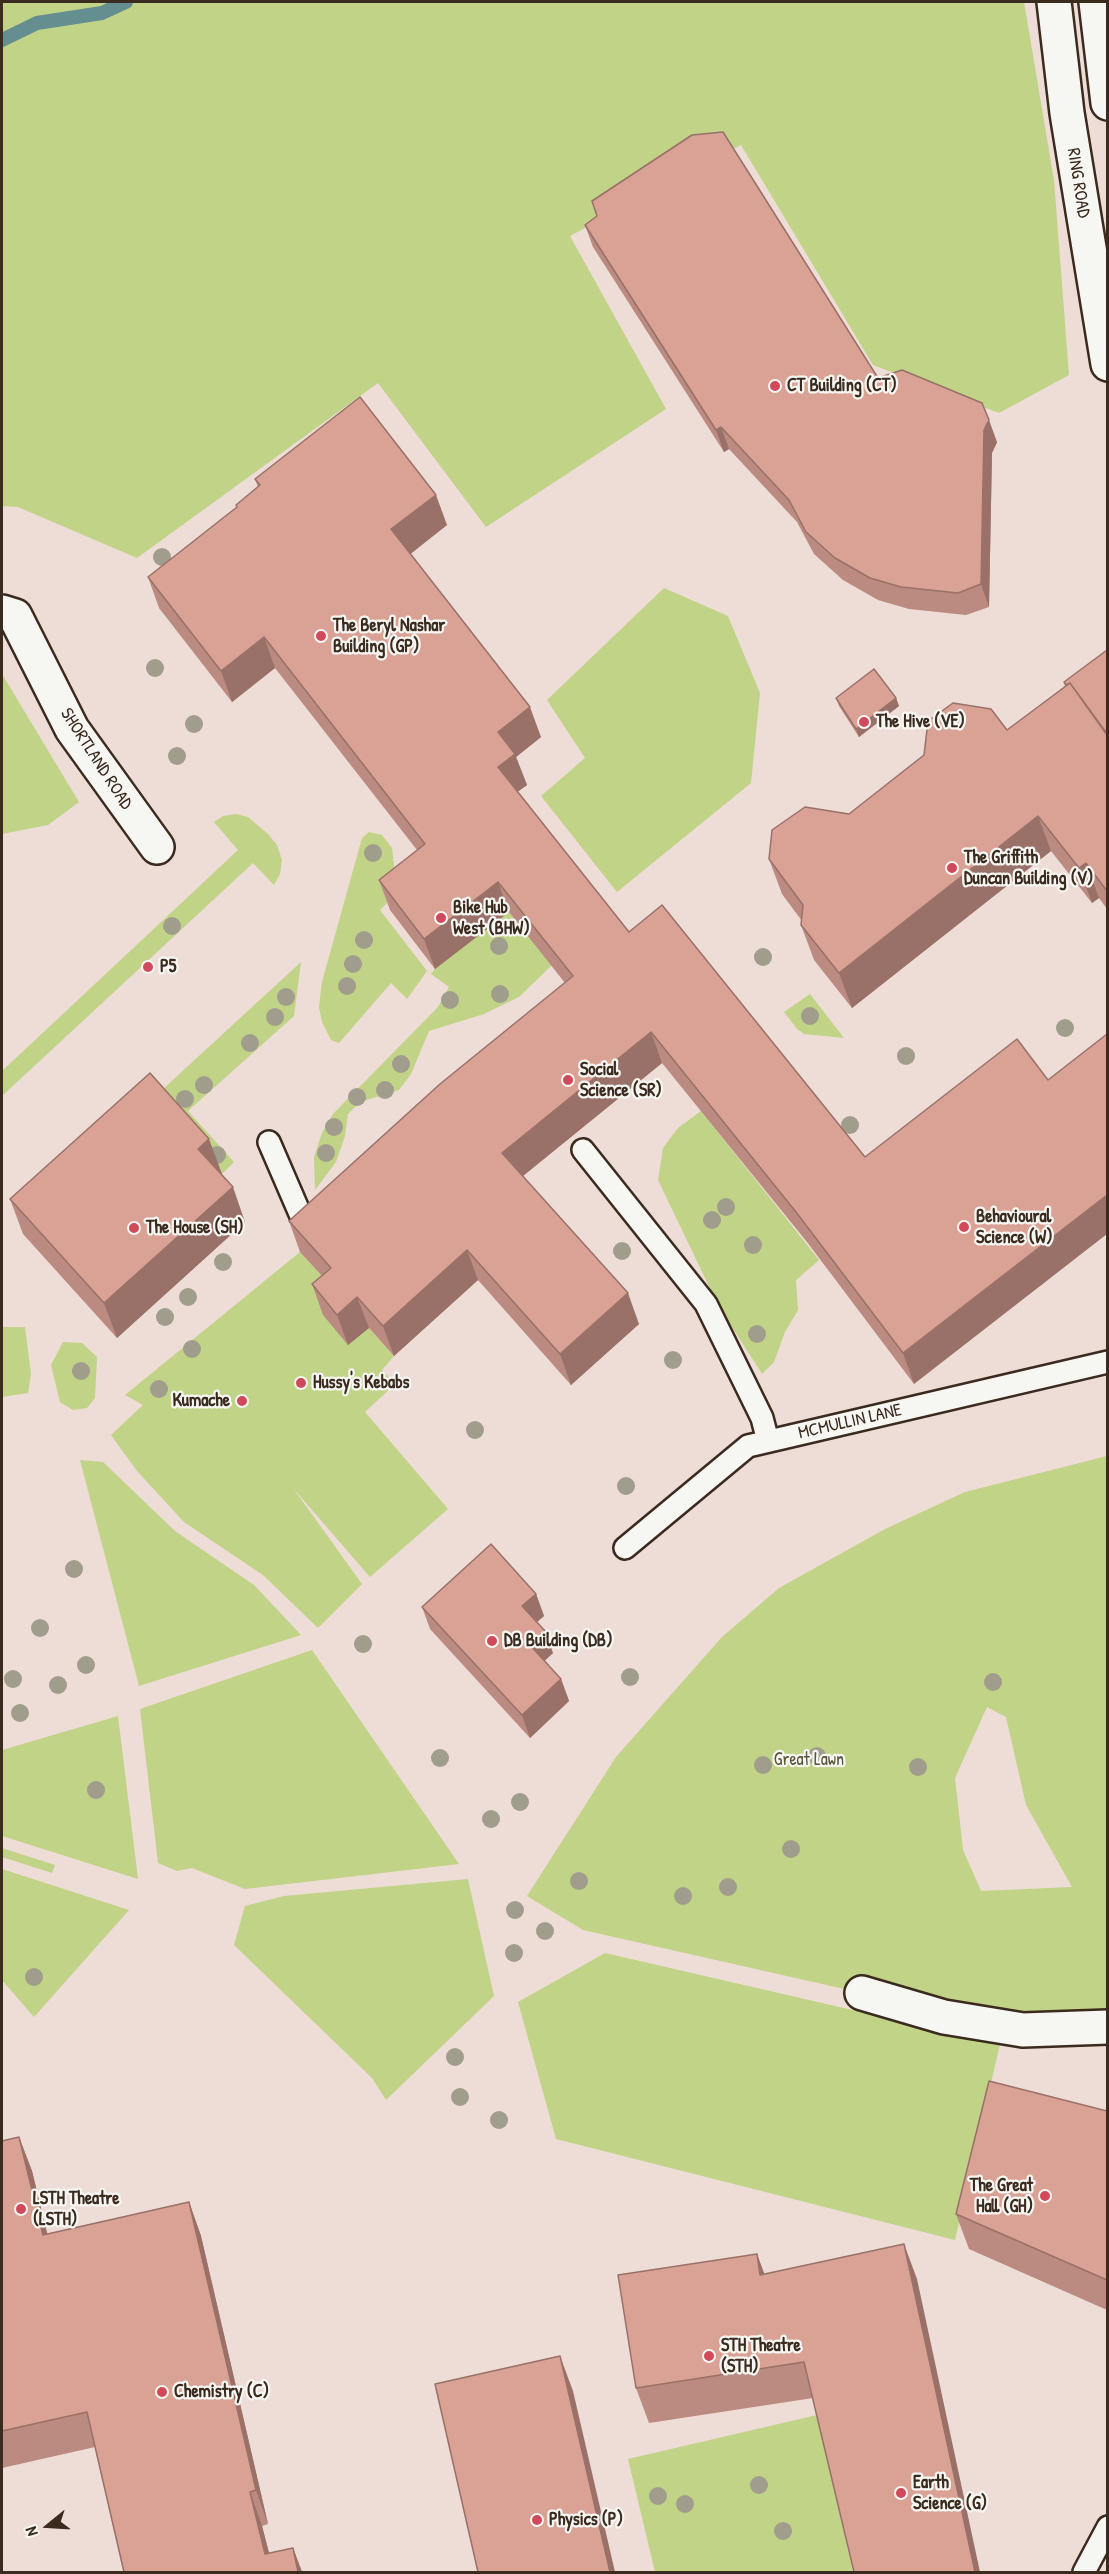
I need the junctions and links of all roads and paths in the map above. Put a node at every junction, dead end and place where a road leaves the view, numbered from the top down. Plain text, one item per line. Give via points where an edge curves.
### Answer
1 (1054, 2) edge
2 (1096, 2) edge
3 (1107, 103) edge
4 (1107, 366) edge
5 (2, 612) edge
6 (157, 847) dead end
7 (269, 1142) dead end
8 (583, 1150) dead end
9 (301, 1216) edge
10 (1107, 1362) edge
11 (768, 1441) junction
12 (625, 1548) dead end
13 (862, 1993) dead end
14 (1107, 2027) edge
15 (1107, 2527) edge
16 (1084, 2572) edge

1 - 4 street, RING ROAD
2 - 3 street
5 - 6 street, SHORTLAND ROAD via 15,616 72,729
7 - 9 lane
8 - 11 lane via 706,1304 762,1418
10 - 11 lane, MCMULLIN LANE
11 - 12 lane, MCMULLIN LANE via 748,1446
13 - 14 street via 944,2017 1023,2030
15 - 16 lane

